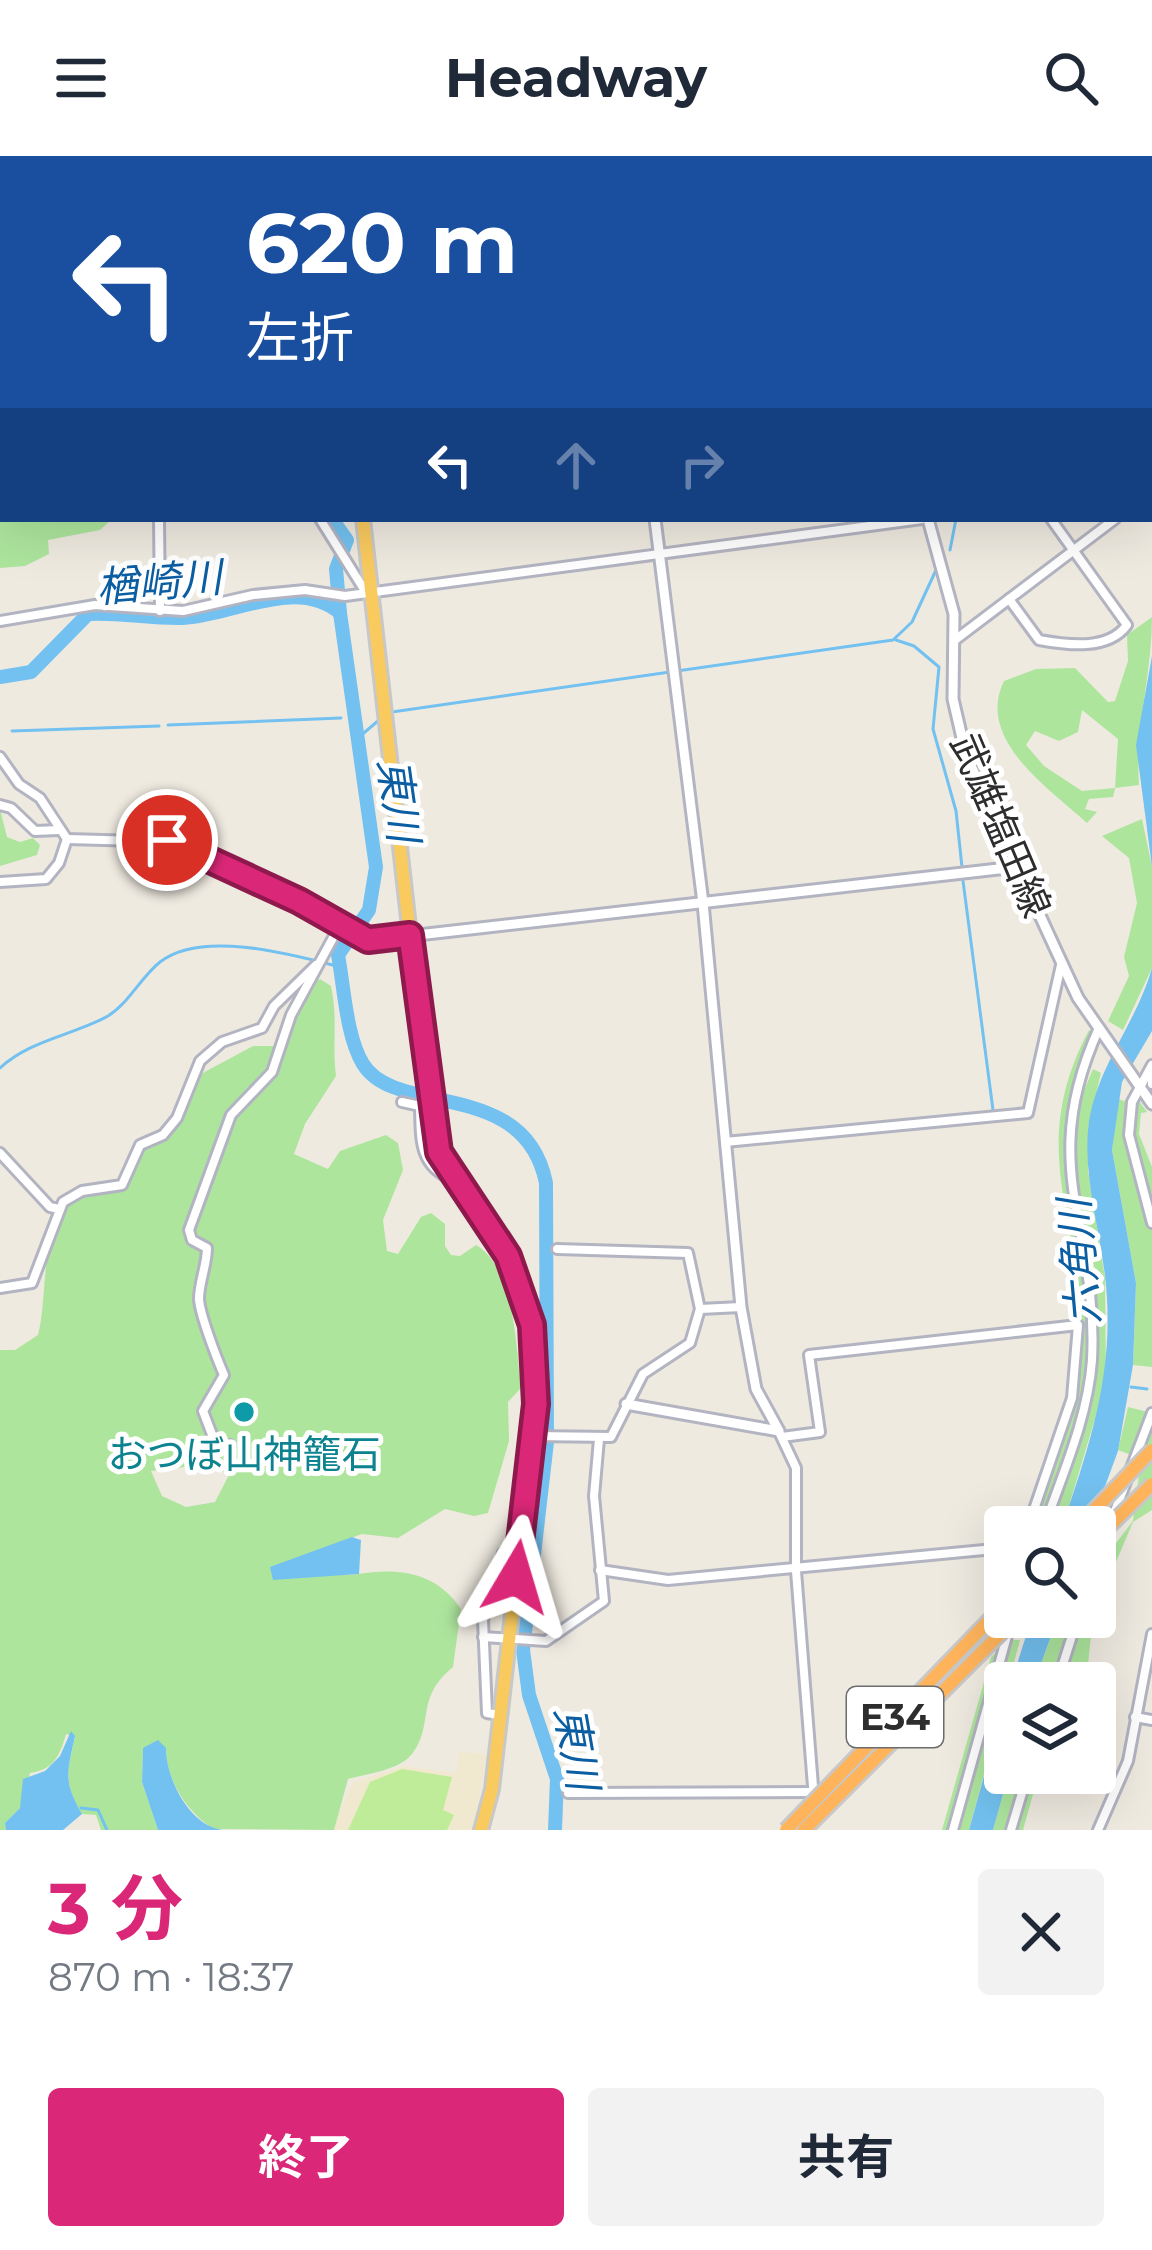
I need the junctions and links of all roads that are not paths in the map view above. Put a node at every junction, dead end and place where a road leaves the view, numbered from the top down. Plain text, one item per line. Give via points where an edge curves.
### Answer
1 (160, 522) edge
2 (322, 522) edge
3 (363, 522) edge
4 (655, 522) edge
5 (901, 522) edge
6 (926, 522) edge
7 (1053, 522) edge
8 (1111, 522) edge
9 (1074, 549) junction
10 (659, 552) junction
11 (368, 590) junction
12 (1009, 599) junction
13 (160, 611) junction
14 (0, 621) edge
15 (955, 640) junction
16 (0, 757) edge
17 (0, 805) edge
18 (59, 830) junction
19 (67, 839) junction
20 (1016, 866) junction
21 (0, 882) edge
22 (703, 903) junction
23 (342, 926) junction
24 (410, 935) junction
25 (1061, 964) junction
26 (316, 965) junction
27 (1100, 1029) junction
28 (1152, 1065) edge
29 (1145, 1083) edge
30 (403, 1102) dead end
31 (1152, 1104) edge
32 (424, 1105) junction
33 (725, 1142) junction
34 (0, 1154) edge
35 (59, 1209) junction
36 (1152, 1223) edge
37 (557, 1249) dead end
38 (0, 1288) edge
39 (741, 1306) junction
40 (700, 1309) junction
41 (626, 1404) junction
42 (1152, 1414) edge
43 (780, 1434) junction
44 (536, 1436) junction
45 (599, 1439) junction
46 (230, 1445) dead end
47 (1152, 1450) edge
48 (1152, 1484) edge
49 (1035, 1506) edge
50 (1051, 1506) edge
51 (1098, 1506) edge
52 (1116, 1509) edge
53 (1116, 1519) edge
54 (984, 1550) edge
55 (519, 1552) junction
56 (600, 1570) junction
57 (796, 1571) junction
58 (984, 1626) edge
59 (1152, 1634) edge
60 (483, 1637) junction
61 (994, 1638) edge
62 (1009, 1638) edge
63 (513, 1639) junction
64 (500, 1715) junction
65 (1135, 1717) junction
66 (1152, 1720) edge
67 (813, 1792) junction
68 (568, 1793) dead end
69 (1021, 1794) edge
70 (481, 1830) edge
71 (786, 1830) edge
72 (804, 1830) edge
73 (817, 1830) edge
74 (953, 1830) edge
75 (1010, 1830) edge
76 (1098, 1830) edge

1 - 13 street
2 - 11 street
3 - 11 highway
4 - 10 street
5 - 10 street
6 - 15 street, 武雄塩田線 via 950,587
7 - 9 street
8 - 9 street
9 - 12 street
9 - 12 street via 1127,626 1122,633 1072,646 1039,640
10 - 11 street
10 - 22 street
11 - 13 street via 253,595
11 - 24 highway
12 - 15 street
13 - 14 street via 95,605
15 - 20 street, 武雄塩田線 via 958,729
16 - 18 street
17 - 18 street via 35,831
18 - 19 street
19 - 21 street via 46,878
19 - 23 street via 175,842
20 - 22 street
20 - 25 street, 武雄塩田線
22 - 24 street
22 - 33 street
23 - 24 street via 379,940
23 - 26 street
24 - 32 highway
25 - 27 street, 武雄塩田線
25 - 33 street via 1028,1113
26 - 35 street via 262,1028 222,1042 200,1061 177,1118 140,1145 122,1185 82,1191
26 - 46 street via 272,1072 225,1129 189,1230 207,1248 200,1303 224,1375 203,1411 216,1445
27 - 29 street, 武雄塩田線
27 - 50 street via 1074,1089 1067,1158 1092,1361
28 - 29 street
29 - 31 street, 武雄塩田線
29 - 36 street via 1129,1114 1129,1135
30 - 32 street
32 - 44 highway via 452,1179 508,1256 526,1300 536,1350
33 - 39 street
34 - 35 street
35 - 38 street via 32,1283
37 - 40 street via 688,1253
39 - 40 street
39 - 43 street via 756,1389
40 - 41 street via 690,1343 644,1374
41 - 43 street
41 - 45 street via 615,1432
42 - 52 street
43 - 49 street via 820,1432 808,1355 1078,1324 1072,1398
43 - 57 street via 796,1468
44 - 45 street
44 - 55 highway
45 - 56 street
47 - 51 highway, bridge
48 - 53 highway, bridge
54 - 57 street
55 - 60 street via 503,1553
55 - 63 highway
56 - 57 street via 668,1580
56 - 63 street via 602,1604 546,1641
57 - 67 street
58 - 71 highway, E34, bridge
59 - 65 street
60 - 63 street
60 - 64 street via 487,1713
61 - 72 highway, E34, bridge
62 - 74 street
63 - 64 highway
64 - 70 highway
65 - 66 street
65 - 76 street via 1125,1771
67 - 68 street
67 - 73 street
69 - 75 street

